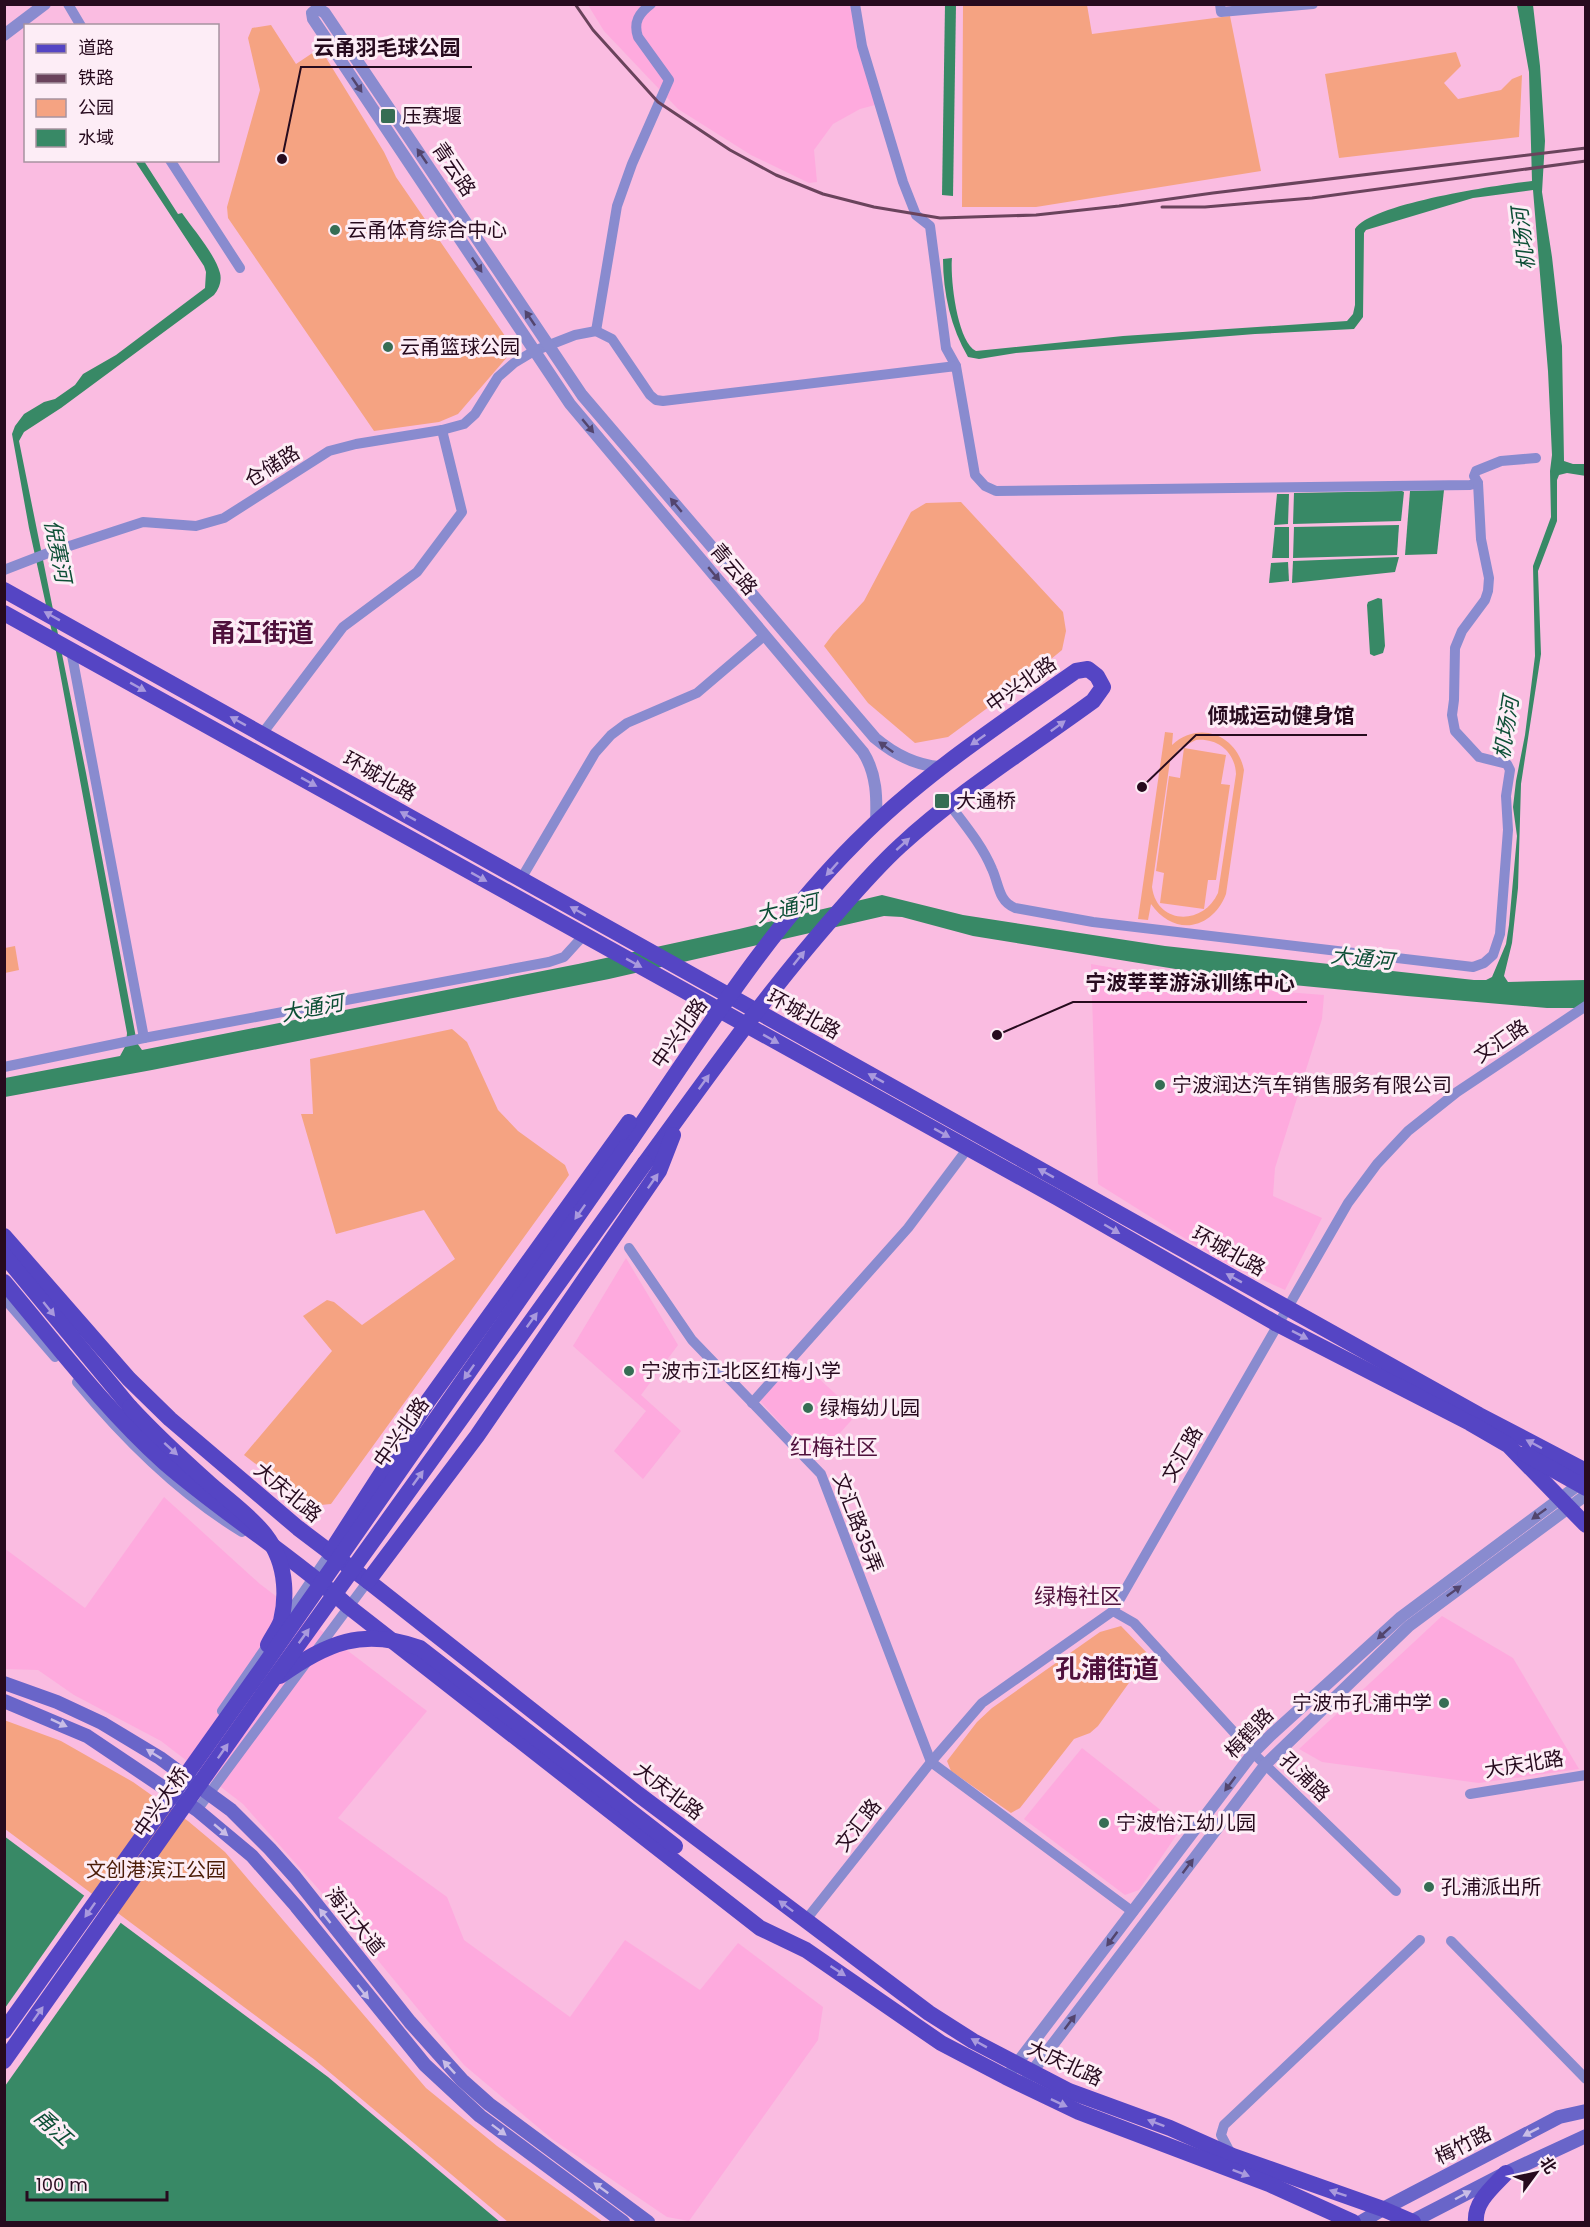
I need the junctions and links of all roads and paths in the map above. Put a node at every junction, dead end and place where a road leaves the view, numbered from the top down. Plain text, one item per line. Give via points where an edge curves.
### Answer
1 (45, 4) edge
2 (68, 4) edge
3 (651, 4) edge
4 (855, 4) edge
5 (1220, 4) edge
6 (1309, 5) edge
7 (80, 24) edge
8 (4, 35) edge
9 (171, 162) edge
10 (240, 268) dead end
11 (596, 331) junction
12 (549, 345) junction
13 (534, 351) junction
14 (956, 366) junction
15 (442, 430) junction
16 (1536, 458) dead end
17 (1478, 483) junction
18 (5, 569) edge
19 (4, 590) edge
20 (4, 613) edge
21 (765, 635) junction
22 (72, 650) junction
23 (262, 734) junction
24 (940, 767) junction
25 (951, 805) junction
26 (876, 823) junction
27 (521, 879) junction
28 (584, 935) junction
29 (730, 996) junction
30 (1581, 1009) edge
31 (720, 1011) junction
32 (751, 1018) junction
33 (144, 1038) junction
34 (690, 1054) junction
35 (4, 1067) edge
36 (680, 1114) junction
37 (968, 1148) junction
38 (4, 1236) edge
39 (629, 1248) dead end
40 (10, 1262) edge
41 (4, 1282) edge
42 (4, 1298) edge
43 (1287, 1308) junction
44 (1277, 1324) junction
45 (752, 1403) junction
46 (1508, 1445) junction
47 (1584, 1484) edge
48 (1565, 1503) junction
49 (1586, 1525) edge
50 (260, 1537) junction
51 (330, 1553) junction
52 (315, 1576) junction
53 (368, 1581) junction
54 (349, 1607) junction
55 (1113, 1611) junction
56 (264, 1679) junction
57 (4, 1683) edge
58 (4, 1701) edge
59 (1253, 1753) junction
60 (931, 1762) junction
61 (1266, 1764) junction
62 (180, 1772) junction
63 (1586, 1775) edge
64 (168, 1789) junction
65 (208, 1794) junction
66 (1470, 1794) dead end
67 (197, 1810) junction
68 (1396, 1891) dead end
69 (1133, 1912) junction
70 (805, 1921) junction
71 (1420, 1940) dead end
72 (1451, 1941) dead end
73 (806, 1950) junction
74 (4, 2031) edge
75 (4, 2061) edge
76 (1017, 2064) junction
77 (1006, 2078) junction
78 (1027, 2078) junction
79 (1586, 2079) edge
80 (1586, 2111) edge
81 (1586, 2136) edge
82 (1233, 2156) junction
83 (1506, 2173) junction
84 (1383, 2209) junction
85 (1412, 2222) edge
86 (623, 2223) edge
87 (648, 2223) edge
88 (1353, 2223) edge
89 (1361, 2223) edge
90 (1476, 2223) edge

1 - 8 street
2 - 7 street
3 - 11 street via 637,20 636,30 669,80 617,206
4 - 14 street via 862,46 903,182 916,215 930,226 946,348
5 - 6 street via 1221,12
9 - 10 street
11 - 12 street, 仓储路
11 - 14 street via 612,339 650,395 663,401
12 - 13 street, 仓储路
12 -> 13 street, 青云路 via 318,8 312,13 313,19
24 -> 12 street, 青云路 via 900,756 875,738 582,395
13 - 15 street, 仓储路 via 498,377 469,421
13 -> 21 street, 青云路 via 570,404
14 - 17 street via 975,475 996,491
15 - 18 street, 仓储路 via 329,451 211,523 196,526 143,522
15 - 23 street via 462,512 417,572 343,627
16 - 17 street via 1500,461 1476,471
17 - 25 street via 1488,591 1455,648 1452,715 1455,731 1479,757 1508,764 1510,770 1500,934 1492,955 1484,963 1473,967 1093,922 1015,908 1002,899 993,869
23 -> 19 main road, 环城北路
20 - 22 main road, 环城北路
21 - 26 street, 青云路 via 869,761 875,782
21 - 27 street via 697,693 627,723 610,735 594,753
22 -> 28 main road, 环城北路
22 - 33 street
27 -> 23 main road, 环城北路
25 -> 24 main road, 中兴北路 via 1096,698 1103,687 1088,669 1078,670
24 - 26 main road, 中兴北路
32 -> 25 main road, 中兴北路 via 862,885 900,846
26 -> 29 main road, 中兴北路 via 796,910
29 -> 27 main road, 环城北路
28 -> 31 main road, 环城北路
28 - 33 street via 564,957 549,962
29 - 31 main road, 中兴北路
29 - 32 main road, 环城北路
30 - 43 street, 文汇路 via 1457,1092 1408,1131 1347,1203
31 - 32 main road, 环城北路
31 - 34 main road, 中兴北路
36 -> 32 main road, 中兴北路
32 -> 37 main road, 环城北路
43 -> 32 main road, 环城北路
33 - 35 street
34 - 51 main road via 651,1093 471,1341
34 -> 56 main road, 中兴北路, bridge
53 -> 36 main road via 477,1436 659,1171
56 -> 36 main road, 中兴北路, bridge
37 -> 44 main road, 环城北路
37 - 45 street via 908,1228
38 - 40 main road, 大庆北路
39 - 45 street, 文汇路35弄 via 692,1340
40 - 51 main road, 大庆北路 via 170,1419
40 -> 56 main road, bridge via 160,1439 267,1535 283,1572 284,1606 269,1644
41 - 50 main road, 大庆北路 via 116,1417 165,1463
42 - 50 street via 116,1428 167,1477 213,1514 245,1534
43 - 44 street, 文汇路
47 -> 43 main road, 环城北路 via 1479,1415
44 -> 46 main road, 环城北路
44 - 55 street, 文汇路
45 - 60 street, 文汇路35弄 via 821,1474
46 - 47 main road, 环城北路
46 - 48 main road, 环城北路
47 - 48 street, 梅鹤路
48 - 49 main road, 环城北路
48 -> 59 street, 梅鹤路 via 1401,1617
61 -> 48 street, 梅鹤路 via 1409,1626
50 - 52 main road, 大庆北路
51 - 52 street
51 - 53 main road, 大庆北路
52 - 54 main road, 大庆北路
52 - 62 street
53 - 54 street
70 -> 53 main road, 大庆北路
54 - 65 street
54 - 73 main road, 大庆北路 via 760,1928
55 - 59 street, 孔浦路 via 1134,1623
55 - 60 street, 文汇路 via 982,1703
56 - 73 main road, bridge via 320,1650 356,1638 380,1638 420,1648
56 -> 74 main road, 中兴大桥, bridge
75 -> 56 main road, 中兴大桥, bridge
62 -> 57 main road, 海江大道 via 102,1723
58 -> 64 main road, 海江大道 via 87,1736
59 - 61 street, 孔浦路
59 -> 69 street, 梅鹤路
60 - 69 street
60 - 70 street, 文汇路
61 - 68 street, 孔浦路
78 -> 61 street, 梅鹤路
62 - 64 street
62 - 65 main road, 海江大道
63 - 66 street, 大庆北路
64 - 67 main road, 海江大道
65 - 67 street
87 -> 65 main road, 海江大道 via 462,2080 270,1849 231,1810
67 -> 86 main road, 海江大道 via 252,1856 424,2065 480,2116
69 -> 76 street, 梅鹤路
76 -> 70 main road, 大庆北路 via 929,2013
71 - 82 street via 1224,2125 1221,2135
72 - 79 street
73 -> 77 main road, 大庆北路 via 941,2043
76 - 77 street, 梅鹤路
76 - 78 main road, 大庆北路
77 - 78 main road, 大庆北路
82 -> 78 main road, 大庆北路 via 1170,2128
78 -> 88 main road, 大庆北路 via 1079,2112 1269,2184
80 -> 84 main road, 梅竹路 via 1559,2118
81 - 83 main road
84 -> 82 main road, 大庆北路
85 -> 83 main road
83 - 90 main road via 1482,2199
84 - 85 main road, 大庆北路
84 - 89 main road, 梅竹路

